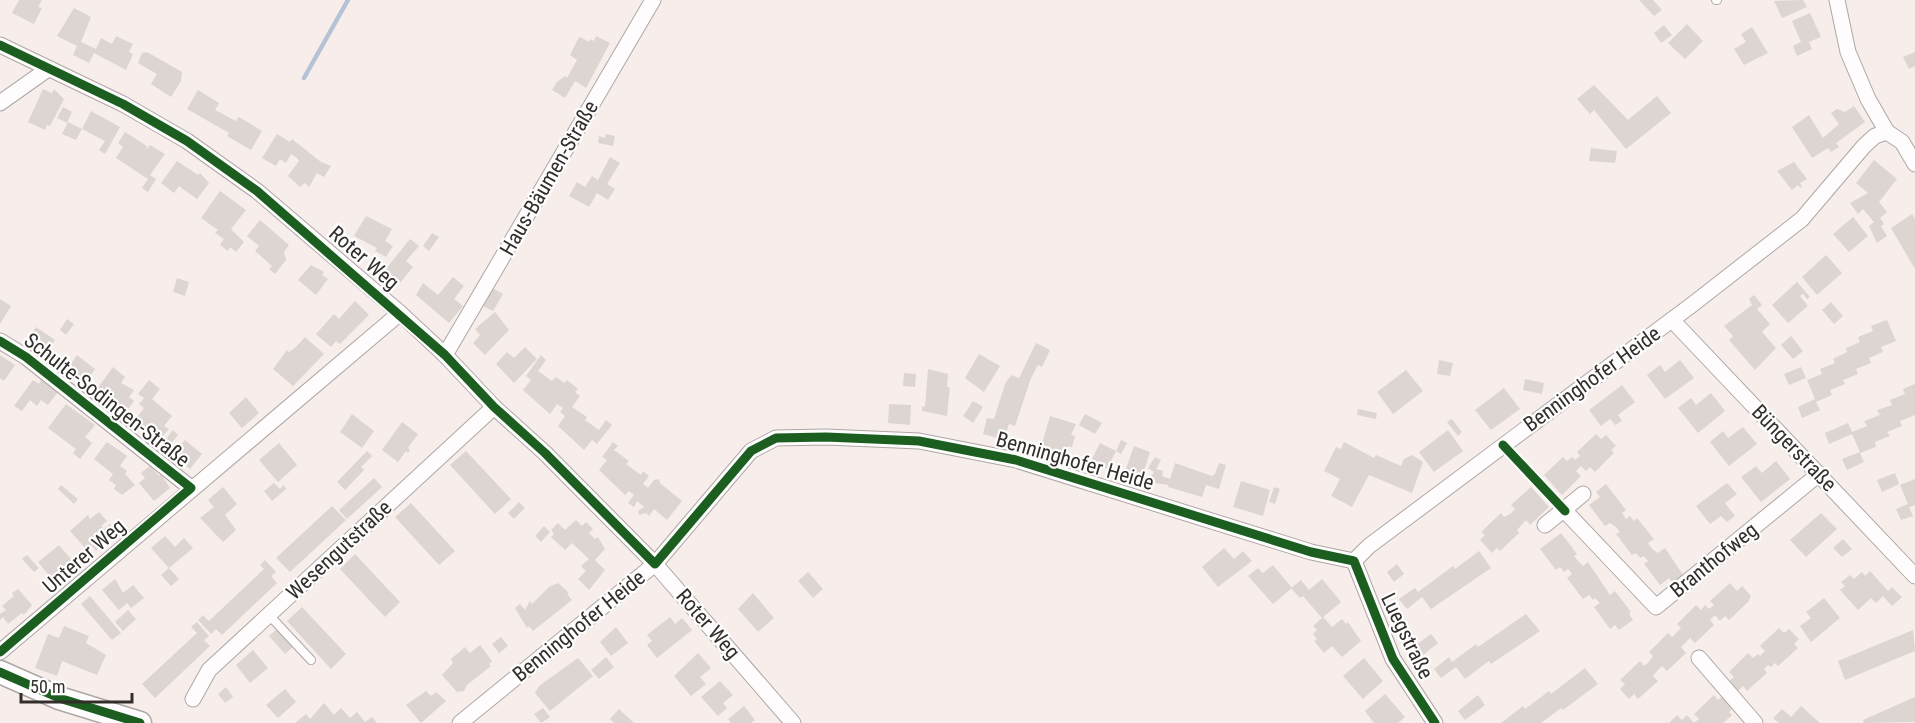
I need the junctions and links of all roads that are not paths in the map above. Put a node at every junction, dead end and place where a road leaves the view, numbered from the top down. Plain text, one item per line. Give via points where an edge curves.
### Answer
1 (653, 0) edge
2 (1837, 0) edge
3 (0, 45) edge
4 (48, 69) junction
5 (0, 103) edge
6 (1887, 132) junction
7 (1915, 165) edge
8 (400, 313) junction
9 (1672, 320) junction
10 (0, 341) edge
11 (445, 355) junction
12 (494, 407) junction
13 (1819, 474) junction
14 (191, 488) junction
15 (1583, 494) dead end
16 (1565, 511) junction
17 (1545, 525) dead end
18 (1354, 561) junction
19 (655, 564) junction
20 (1915, 576) edge
21 (269, 615) junction
22 (0, 652) edge
23 (1699, 658) dead end
24 (311, 660) dead end
25 (0, 672) edge
26 (193, 699) dead end
27 (140, 723) edge
28 (460, 723) edge
29 (793, 723) edge
30 (1435, 723) edge
31 (1755, 723) edge

1 - 11 street, Haus-Bäumen-Straße
2 - 6 street via 1848,52
3 - 4 street, Roter Weg
4 - 5 street
4 - 8 street, Roter Weg via 123,104 186,141 257,191
6 - 7 street via 1902,142
6 - 9 street, Benninghofer Heide via 1864,146 1802,219
8 - 11 street, Roter Weg
8 - 14 street, Unterer Weg
9 - 13 street, Büngerstraße
9 - 18 street, Benninghofer Heide
10 - 14 street, Schulte-Sodingen-Straße via 26,357
11 - 12 street, Roter Weg
12 - 19 street, Roter Weg
12 - 21 street, Wesengutstraße
13 - 16 street, Branthofweg via 1656,607
13 - 20 street, Büngerstraße
14 - 22 street, Unterer Weg
15 - 16 street
16 - 17 street
18 - 19 street, Benninghofer Heide via 1311,552 1016,460 919,441 826,437 776,438 751,451
18 - 30 street, Luegstraße via 1394,659
19 - 28 street, Benninghofer Heide
19 - 29 street, Roter Weg
21 - 24 lane
21 - 26 street, Wesengutstraße via 209,670
23 - 31 street
25 - 27 main road via 59,698

